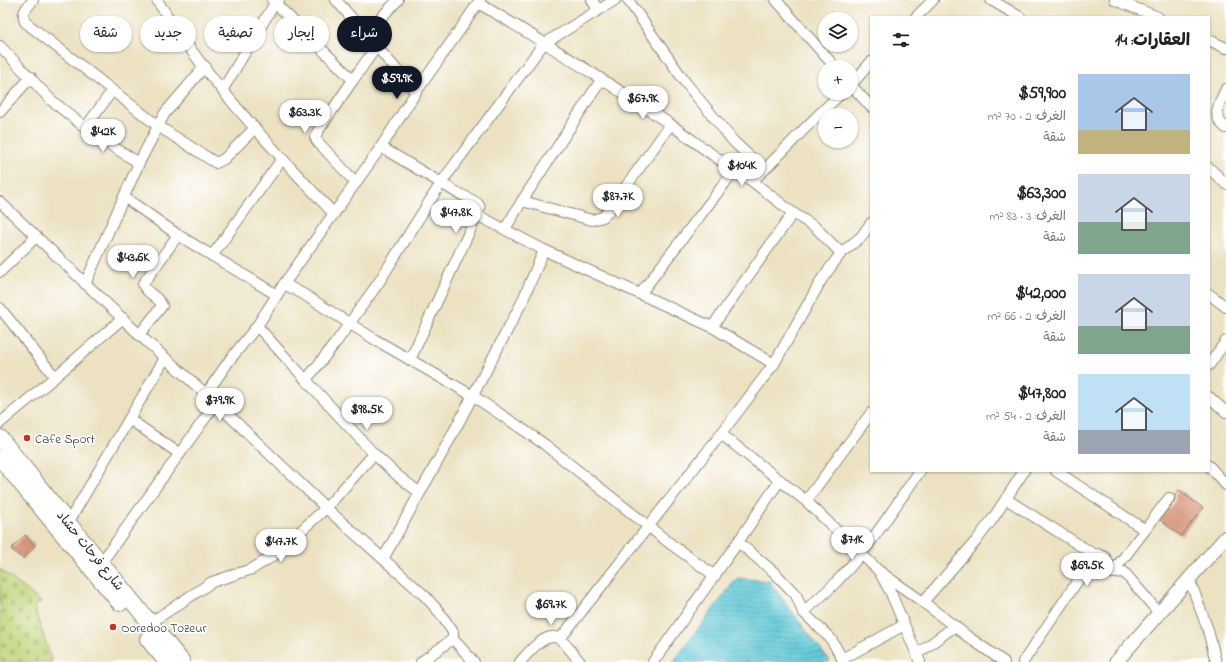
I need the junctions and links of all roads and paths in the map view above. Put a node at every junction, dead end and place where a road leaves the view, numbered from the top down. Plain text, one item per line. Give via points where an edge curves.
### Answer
1 (33, 0) edge
2 (158, 0) edge
3 (398, 0) edge
4 (592, 0) edge
5 (615, 0) edge
6 (628, 0) edge
7 (776, 0) edge
8 (933, 0) edge
9 (992, 0) edge
10 (1117, 0) edge
11 (275, 1) edge
12 (339, 1) edge
13 (478, 1) edge
14 (598, 10) junction
15 (352, 16) edge
16 (382, 16) edge
17 (917, 16) edge
18 (1015, 16) edge
19 (1156, 16) edge
20 (1210, 40) edge
21 (545, 42) junction
22 (0, 46) edge
23 (1226, 48) edge
24 (373, 52) edge
25 (382, 52) edge
26 (829, 60) edge
27 (870, 63) edge
28 (205, 66) junction
29 (30, 77) junction
30 (858, 77) edge
31 (353, 80) junction
32 (602, 80) junction
33 (223, 89) junction
34 (1226, 89) edge
35 (112, 91) junction
36 (416, 92) junction
37 (858, 93) edge
38 (834, 100) edge
39 (870, 107) edge
40 (0, 112) edge
41 (670, 125) junction
42 (158, 126) junction
43 (86, 127) junction
44 (255, 128) junction
45 (1226, 128) edge
46 (381, 147) junction
47 (282, 158) junction
48 (139, 162) junction
49 (1210, 169) edge
50 (764, 170) junction
51 (734, 171) junction
52 (752, 181) junction
53 (356, 183) junction
54 (441, 183) junction
55 (1226, 184) edge
56 (124, 197) junction
57 (522, 201) junction
58 (0, 202) edge
59 (793, 212) junction
60 (334, 214) junction
61 (477, 215) junction
62 (870, 224) edge
63 (505, 229) junction
64 (178, 235) junction
65 (36, 237) junction
66 (544, 250) junction
67 (841, 253) junction
68 (212, 256) junction
69 (0, 272) edge
70 (85, 284) junction
71 (284, 284) junction
72 (640, 294) junction
73 (277, 295) junction
74 (1210, 295) edge
75 (1226, 307) edge
76 (0, 308) edge
77 (123, 318) junction
78 (349, 324) junction
79 (257, 326) junction
80 (712, 327) junction
81 (139, 335) junction
82 (1226, 341) edge
83 (165, 358) junction
84 (410, 360) junction
85 (774, 364) junction
86 (1210, 364) edge
87 (55, 377) junction
88 (306, 380) junction
89 (206, 394) junction
90 (473, 396) junction
91 (1210, 398) edge
92 (216, 403) junction
93 (1226, 412) edge
94 (870, 414) edge
95 (129, 419) junction
96 (0, 423) edge
97 (721, 434) junction
98 (0, 438) edge
99 (180, 454) junction
100 (374, 454) junction
101 (0, 458) edge
102 (1210, 467) edge
103 (919, 472) edge
104 (1023, 472) edge
105 (1058, 472) edge
106 (780, 480) junction
107 (1226, 485) edge
108 (420, 493) junction
109 (1006, 498) junction
110 (1169, 498) dead end
111 (806, 501) junction
112 (326, 508) junction
113 (68, 523) junction
114 (649, 526) junction
115 (1145, 530) junction
116 (1226, 537) edge
117 (738, 542) junction
118 (861, 554) junction
119 (1095, 555) junction
120 (383, 558) junction
121 (102, 563) junction
122 (879, 571) junction
123 (1112, 573) junction
124 (715, 576) junction
125 (1189, 578) junction
126 (923, 602) junction
127 (803, 612) junction
128 (1159, 613) junction
129 (150, 623) junction
130 (904, 625) junction
131 (954, 626) junction
132 (453, 639) junction
133 (560, 639) junction
134 (918, 658) edge
135 (843, 660) edge
136 (167, 662) edge
137 (182, 662) edge
138 (421, 662) edge
139 (474, 662) edge
140 (520, 662) edge
141 (580, 662) edge
142 (653, 662) edge
143 (1004, 662) edge
144 (1023, 662) edge
145 (1116, 662) edge
146 (1216, 662) edge

1 - 35 street via 24,12 25,22
2 - 28 street via 179,34
3 - 16 street
4 - 14 street
5 - 14 street
6 - 50 street via 685,82 734,142
7 - 26 street
8 - 17 street
9 - 18 street
10 - 19 street
11 - 31 street
11 - 33 street
12 - 15 street
13 - 21 street
13 - 36 street
14 - 21 street
20 - 23 street
21 - 32 street
21 - 54 street
22 - 29 street
24 - 31 street
25 - 36 street
27 - 30 street
28 - 33 street
28 - 42 street via 172,104
29 - 40 street
29 - 43 street via 52,100
31 - 53 street via 315,137
32 - 41 street
32 - 57 street
33 - 44 street
34 - 45 street via 1216,115
35 - 42 street
35 - 43 street
36 - 46 street
37 - 39 street
38 - 50 street
41 - 51 street
41 - 57 street via 603,217 592,220
42 - 44 street via 216,163 224,159
42 - 48 street
43 - 48 street
44 - 47 street
46 - 53 street
46 - 54 street
47 - 60 street
47 - 68 street
48 - 56 street
49 - 55 street
50 - 52 street
51 - 52 street
51 - 72 street
52 - 59 street
53 - 60 street
54 - 61 street via 476,202 480,208
54 - 78 street via 379,282
56 - 64 street
56 - 70 street
57 - 63 street
58 - 65 street
59 - 67 street via 815,227
59 - 80 street
60 - 71 street
61 - 63 street
61 - 84 street
62 - 67 street via 861,237
63 - 66 street
64 - 68 street
64 - 81 street via 143,284 162,306
65 - 69 street
65 - 70 street
66 - 72 street
66 - 90 street via 519,307
67 - 85 street
68 - 73 street
70 - 77 street
71 - 73 street
71 - 78 street
72 - 80 street
73 - 79 street
74 - 75 street
76 - 87 street
77 - 81 street
77 - 87 street
78 - 84 street
78 - 88 street
79 - 88 street
79 - 89 street
80 - 85 street
81 - 83 street
82 - 86 street
83 - 89 street
83 - 95 street
84 - 90 street
85 - 97 street
87 - 96 street
88 - 100 street
89 - 92 street
90 - 108 street
90 - 114 street via 544,444
91 - 93 street
92 - 99 street
92 - 112 street
94 - 111 street
95 - 99 street
95 - 113 street
97 - 106 street
97 - 114 street
98 - 113 main road, شارع فرحات حشاد
99 - 121 street
100 - 108 street
100 - 112 street
101 - 136 main road, شارع فرحات حشاد
102 - 107 street
103 - 118 street
104 - 109 street
105 - 115 street
106 - 111 street
106 - 117 street
108 - 120 street
109 - 119 street
109 - 126 street via 976,541
110 - 115 street
111 - 118 street
112 - 120 street
112 - 129 street via 273,556 252,569 212,582
113 - 121 main road, شارع فرحات حشاد
114 - 124 street
114 - 133 street
115 - 123 street
116 - 125 street
117 - 124 street
117 - 127 street via 796,594
118 - 122 street
118 - 127 street via 827,592
119 - 123 street via 1101,554 1105,557
119 - 144 street
120 - 132 street via 440,613 453,632
121 - 129 main road, شارع فرحات حشاد
122 - 126 street
122 - 130 street
123 - 128 street via 1124,572
124 - 142 street
125 - 128 street
125 - 146 street via 1208,630
126 - 131 street
127 - 135 street via 831,639
128 - 145 street
129 - 137 main road, شارع فرحات حشاد
130 - 134 street
130 - 135 street
131 - 134 street
131 - 143 street
132 - 138 street
132 - 139 street
133 - 140 street via 553,636 546,638
133 - 141 street

